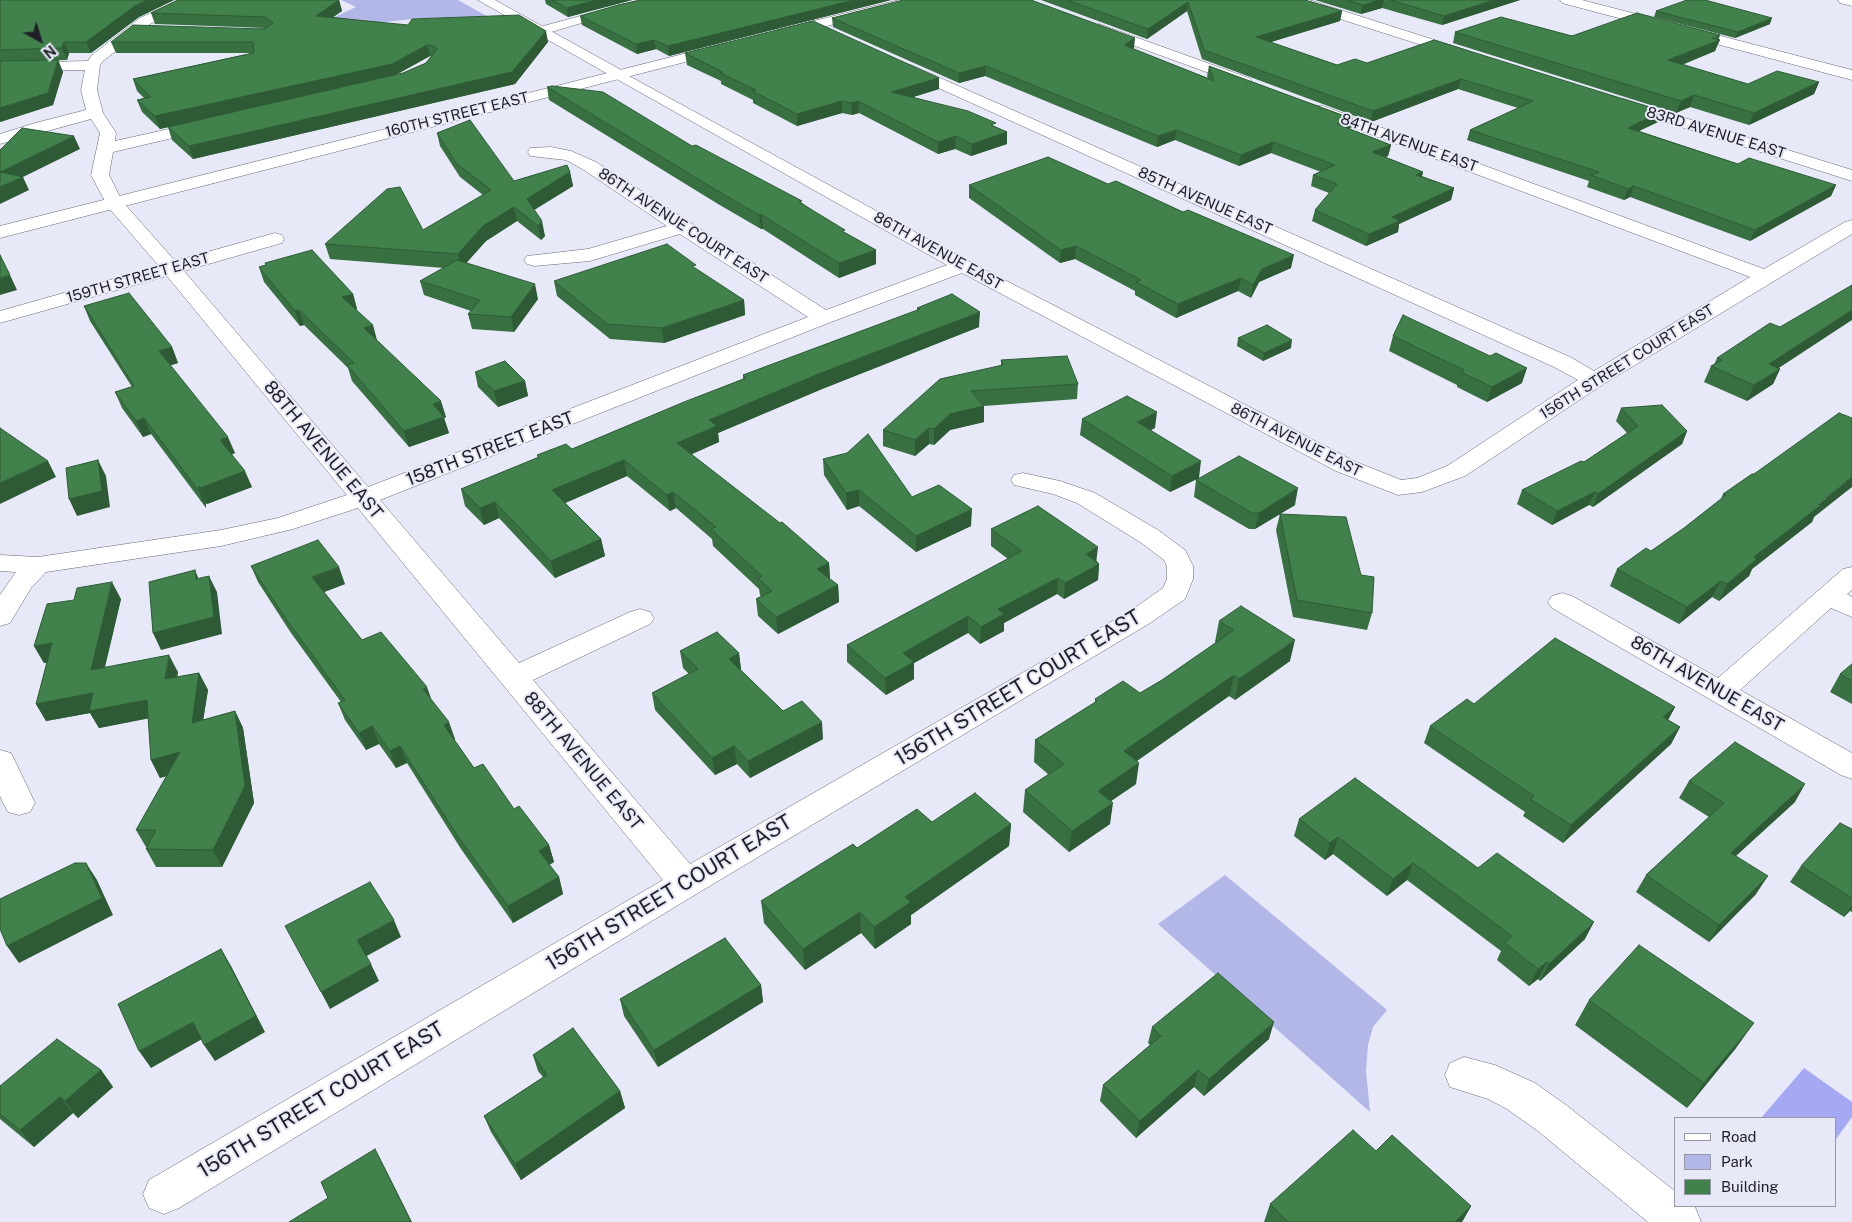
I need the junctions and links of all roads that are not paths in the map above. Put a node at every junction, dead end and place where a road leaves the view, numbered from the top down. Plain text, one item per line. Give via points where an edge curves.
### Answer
1 (485, 0) edge
2 (658, 0) edge
3 (915, 0) edge
4 (1295, 0) edge
5 (1567, 0) edge
6 (1845, 0) edge
7 (157, 1) edge
8 (186, 1) edge
9 (1852, 2) edge
10 (1080, 21) edge
11 (814, 25) junction
12 (133, 30) junction
13 (162, 30) edge
14 (541, 31) junction
15 (768, 37) edge
16 (840, 37) edge
17 (740, 44) edge
18 (1480, 58) edge
19 (892, 62) edge
20 (1813, 64) junction
21 (93, 65) junction
22 (1852, 65) edge
23 (0, 67) edge
24 (618, 74) junction
25 (1852, 75) edge
26 (1258, 86) edge
27 (1610, 99) edge
28 (1304, 104) edge
29 (95, 113) junction
30 (216, 123) edge
31 (0, 139) edge
32 (107, 148) junction
33 (536, 152) dead end
34 (1852, 176) edge
35 (114, 204) junction
36 (1852, 226) edge
37 (682, 227) junction
38 (0, 232) edge
39 (276, 239) dead end
40 (534, 260) dead end
41 (963, 266) junction
42 (171, 268) junction
43 (1766, 276) junction
44 (0, 317) edge
45 (824, 318) junction
46 (1594, 380) junction
47 (1023, 480) dead end
48 (1398, 488) joint
49 (364, 498) junction
50 (0, 563) edge
51 (38, 565) junction
52 (1852, 575) edge
53 (1562, 602) dead end
54 (1840, 602) edge
55 (0, 617) edge
56 (640, 618) dead end
57 (513, 678) junction
58 (1720, 692) junction
59 (0, 761) edge
60 (1852, 767) edge
61 (20, 803) dead end
62 (686, 883) junction
63 (1464, 1075) dead end
64 (164, 1194) dead end
65 (1680, 1222) edge

1 - 14 street, 86TH AVENUE EAST
2 - 14 street
3 - 11 street
4 - 18 street
5 - 20 street
6 - 9 street
7 - 8 street
8 - 12 street
10 - 26 street
11 - 15 street
11 - 16 street
12 - 13 street
12 - 21 street via 97,58
14 - 24 street, 86TH AVENUE EAST
17 - 24 street, 160TH STREET EAST
19 - 46 street, 85TH AVENUE EAST via 1562,362
20 - 22 street
20 - 25 street
21 - 23 street
21 - 29 street, 88TH AVENUE EAST via 89,90
24 - 35 street, 160TH STREET EAST
24 - 41 street, 86TH AVENUE EAST
27 - 34 street, 83RD AVENUE EAST
28 - 43 street, 84TH AVENUE EAST
29 - 31 street
29 - 32 street, 88TH AVENUE EAST via 108,133
30 - 32 street
32 - 35 street, 88TH AVENUE EAST via 100,175
33 - 37 street, 86TH AVENUE COURT EAST via 571,156
35 - 38 street, 160TH STREET EAST
35 - 42 street, 88TH AVENUE EAST
36 - 43 street, 156TH STREET COURT EAST
37 - 40 street via 590,255
37 - 45 street, 86TH AVENUE COURT EAST
39 - 42 street, 159TH STREET EAST
41 - 45 street, 158TH STREET EAST
41 - 48 street, 86TH AVENUE EAST via 1345,466
42 - 44 street, 159TH STREET EAST
42 - 49 street, 88TH AVENUE EAST
43 - 46 street, 156TH STREET COURT EAST
45 - 49 street, 158TH STREET EAST
46 - 48 street, 156TH STREET COURT EAST via 1456,471 1422,485
47 - 62 street, 156TH STREET COURT EAST via 1086,498 1176,556 1180,579 1175,593
49 - 51 street, 158TH STREET EAST via 284,524 221,538
49 - 57 street, 88TH AVENUE EAST
50 - 51 street, 158TH STREET EAST
51 - 55 street via 21,583
52 - 54 street
53 - 58 street, 86TH AVENUE EAST
54 - 58 street
56 - 57 street
57 - 62 street, 88TH AVENUE EAST
58 - 60 street, 86TH AVENUE EAST
59 - 61 street
62 - 64 street, 156TH STREET COURT EAST
63 - 65 street via 1495,1083 1521,1096

